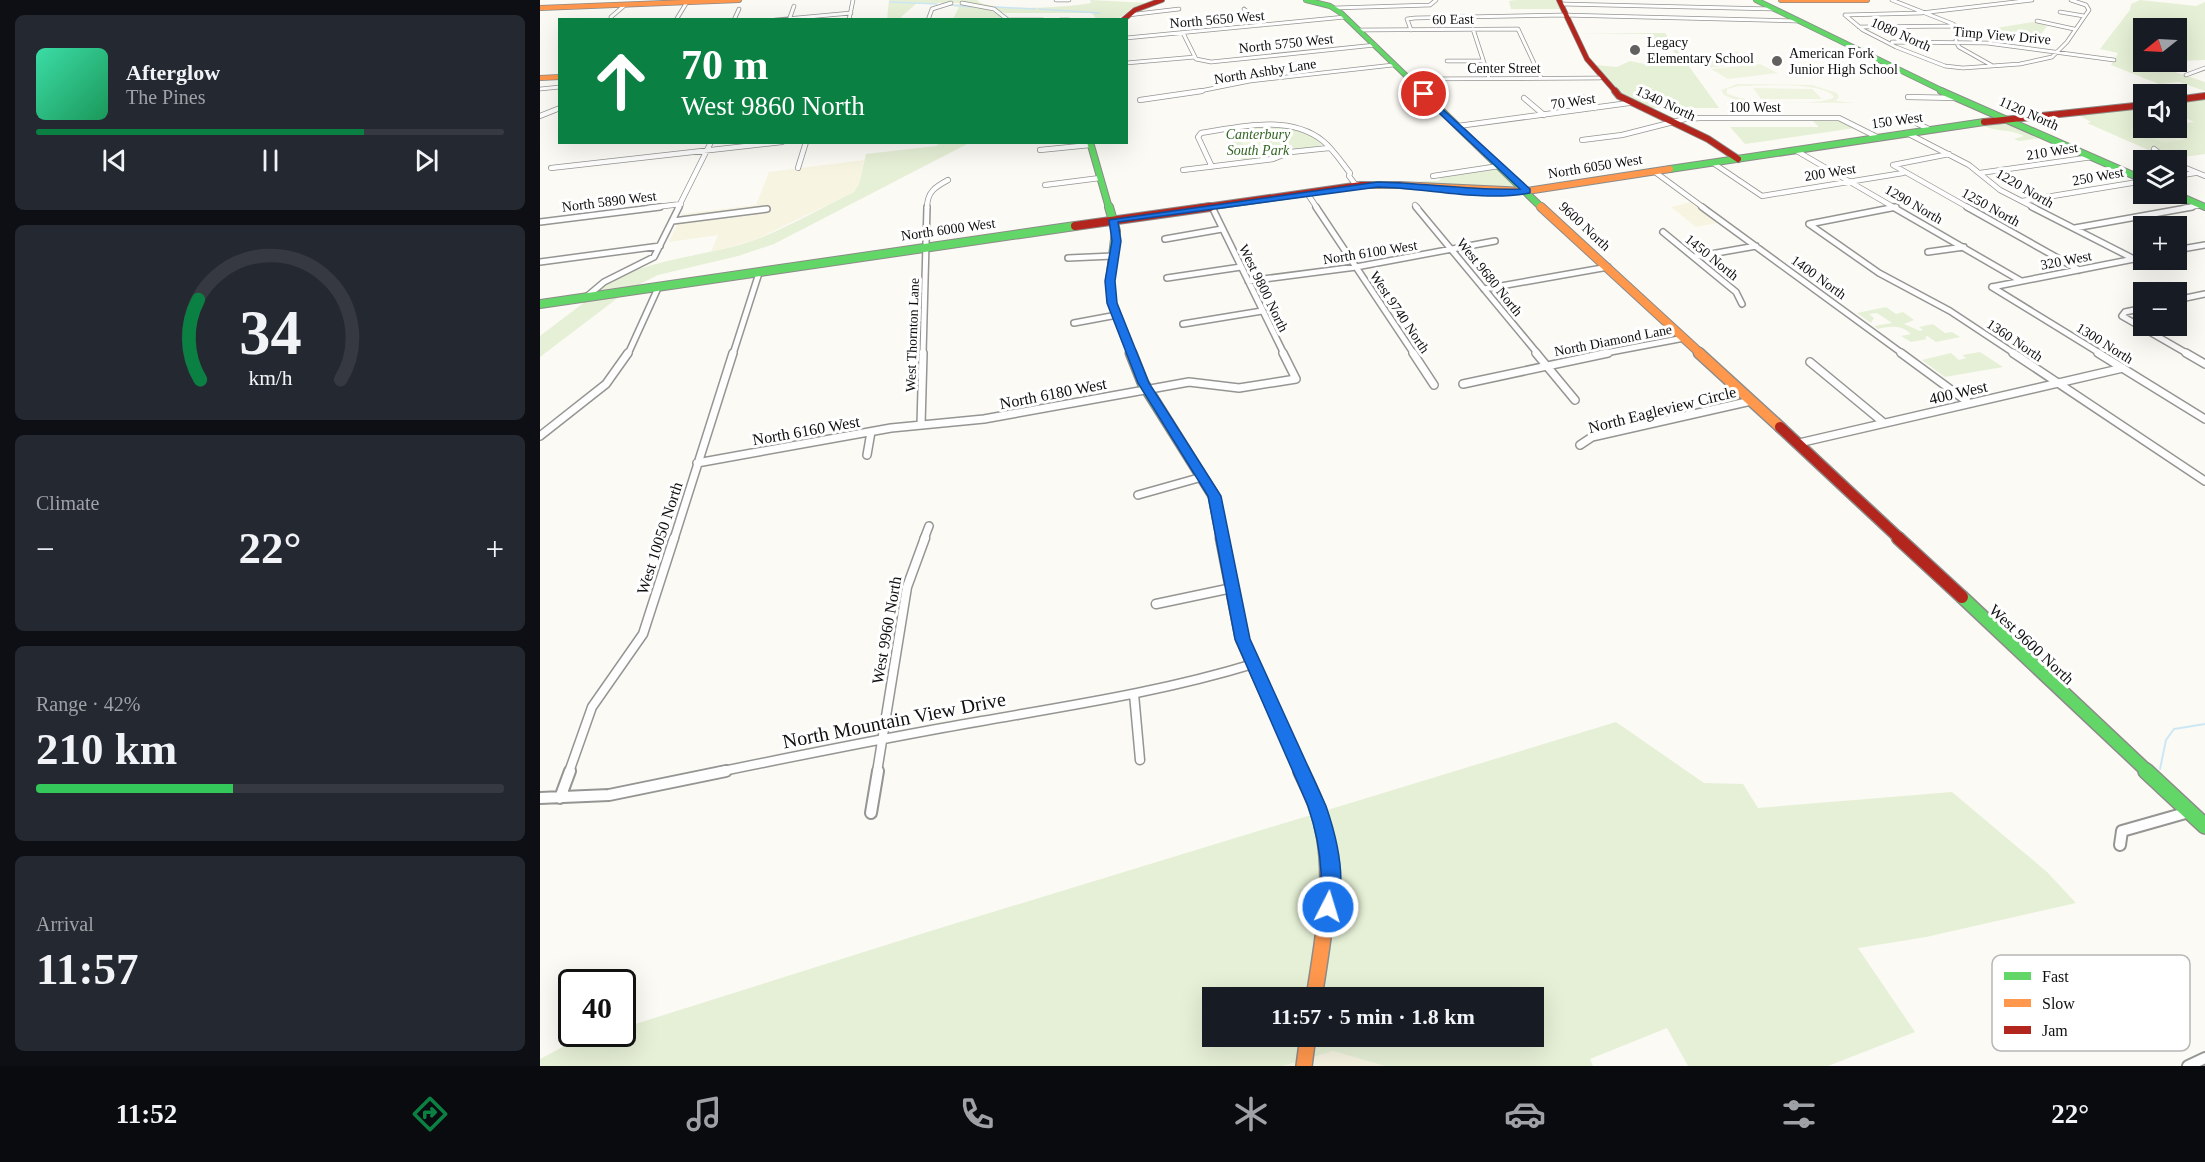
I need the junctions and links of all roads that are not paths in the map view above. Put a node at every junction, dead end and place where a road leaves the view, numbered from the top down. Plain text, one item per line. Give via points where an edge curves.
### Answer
1 (853, 0) edge
2 (973, 0) edge
3 (1049, 0) edge
4 (1056, 0) edge
5 (1069, 0) edge
6 (1162, 0) edge
7 (1306, 0) edge
8 (1371, 0) edge
9 (1436, 0) edge
10 (1756, 0) edge
11 (1781, 0) edge
12 (1867, 0) edge
13 (1892, 0) edge
14 (1975, 0) edge
15 (2032, 0) edge
16 (2071, 0) edge
17 (965, 1) edge
18 (687, 2) junction
19 (952, 2) edge
20 (1561, 2) edge
21 (625, 3) edge
22 (739, 5) edge
23 (1989, 5) junction
24 (794, 6) dead end
25 (1372, 6) junction
26 (540, 8) edge
27 (1335, 8) junction
28 (1179, 9) dead end
29 (1244, 9) dead end
30 (1774, 9) junction
31 (2060, 12) dead end
32 (850, 13) junction
33 (1924, 13) junction
34 (1568, 15) junction
35 (2084, 16) junction
36 (611, 17) dead end
37 (1125, 17) edge
38 (1345, 17) junction
39 (1612, 17) junction
40 (677, 18) edge
41 (790, 18) edge
42 (800, 18) edge
43 (849, 18) edge
44 (929, 18) edge
45 (1006, 18) edge
46 (1659, 18) junction
47 (1705, 20) junction
48 (1797, 21) junction
49 (2037, 21) dead end
50 (1614, 25) dead end
51 (1261, 26) junction
52 (1662, 26) dead end
53 (1708, 26) dead end
54 (1956, 26) junction
55 (1858, 27) junction
56 (1473, 29) junction
57 (2074, 29) junction
58 (1359, 30) junction
59 (1411, 30) junction
60 (1428, 30) junction
61 (1182, 33) junction
62 (1427, 37) dead end
63 (1128, 38) edge
64 (2009, 39) dead end
65 (1957, 41) junction
66 (1887, 42) junction
67 (1375, 45) junction
68 (2011, 45) junction
69 (2059, 51) junction
70 (1195, 57) junction
71 (2114, 60) dead end
72 (1447, 61) dead end
73 (1483, 61) junction
74 (1128, 63) edge
75 (1393, 65) junction
76 (1992, 66) junction
77 (2205, 68) edge
78 (2186, 75) dead end
79 (558, 77) edge
80 (540, 78) edge
81 (1489, 78) junction
82 (1541, 78) junction
83 (1600, 78) junction
84 (1408, 79) junction
85 (558, 87) edge
86 (540, 89) edge
87 (1908, 96) dead end
88 (2205, 96) edge
89 (1524, 98) dead end
90 (1584, 98) dead end
91 (1957, 98) junction
92 (2187, 98) edge
93 (1140, 100) dead end
94 (1629, 103) junction
95 (2133, 106) edge
96 (1595, 108) junction
97 (558, 109) edge
98 (540, 114) edge
99 (1544, 115) junction
100 (2005, 119) junction
101 (1910, 120) dead end
102 (1671, 123) junction
103 (1458, 126) junction
104 (1931, 130) junction
105 (1907, 133) junction
106 (1879, 138) junction
107 (1582, 140) dead end
108 (710, 144) edge
109 (763, 144) edge
110 (805, 144) edge
111 (1090, 144) edge
112 (1329, 148) junction
113 (707, 150) junction
114 (1040, 150) dead end
115 (1794, 150) junction
116 (1949, 154) junction
117 (2092, 157) junction
118 (1738, 159) junction
119 (1713, 163) junction
120 (1498, 166) junction
121 (1212, 167) junction
122 (551, 168) dead end
123 (798, 168) dead end
124 (2187, 168) edge
125 (1183, 171) dead end
126 (1655, 172) junction
127 (1903, 172) junction
128 (2196, 172) junction
129 (1980, 173) junction
130 (2187, 174) edge
131 (2133, 175) edge
132 (1433, 176) dead end
133 (2205, 176) edge
134 (1100, 178) junction
135 (948, 180) dead end
136 (1847, 182) junction
137 (2133, 182) edge
138 (1045, 185) dead end
139 (1361, 185) junction
140 (1527, 191) junction
141 (1307, 193) junction
142 (2187, 199) edge
143 (2022, 201) junction
144 (681, 204) junction
145 (1415, 205) dead end
146 (2203, 206) edge
147 (1212, 207) junction
148 (1896, 207) junction
149 (767, 209) dead end
150 (673, 220) junction
151 (1113, 220) junction
152 (540, 222) edge
153 (2074, 228) junction
154 (1222, 229) junction
155 (1663, 232) dead end
156 (1165, 239) dead end
157 (1495, 241) dead end
158 (2205, 245) edge
159 (660, 246) junction
160 (1756, 246) junction
161 (927, 247) junction
162 (1964, 247) junction
163 (2187, 248) edge
164 (1451, 249) junction
165 (1928, 252) dead end
166 (1113, 256) junction
167 (1694, 257) junction
168 (1068, 258) dead end
169 (2133, 258) edge
170 (2133, 259) edge
171 (540, 262) edge
172 (1241, 267) junction
173 (1356, 267) junction
174 (1608, 267) junction
175 (2079, 270) junction
176 (759, 273) junction
177 (1167, 278) dead end
178 (1248, 281) junction
179 (2021, 281) junction
180 (1992, 287) joint
181 (658, 288) junction
182 (1484, 289) junction
183 (2205, 294) edge
184 (585, 298) junction
185 (2187, 298) edge
186 (540, 304) edge
187 (1742, 304) dead end
188 (2133, 310) edge
189 (1262, 311) junction
190 (1117, 315) junction
191 (2133, 321) edge
192 (1074, 323) dead end
193 (1183, 324) dead end
194 (2158, 336) edge
195 (1684, 339) junction
196 (2205, 356) edge
197 (2195, 358) junction
198 (1810, 362) dead end
199 (2205, 364) edge
200 (1546, 365) junction
201 (2123, 368) junction
202 (1296, 379) joint
203 (1434, 384) dead end
204 (1463, 384) dead end
205 (2059, 384) junction
206 (1147, 389) junction
207 (1575, 400) dead end
208 (1751, 401) junction
209 (1969, 403) junction
210 (2205, 419) edge
211 (1884, 423) junction
212 (921, 425) junction
213 (871, 432) junction
214 (540, 436) edge
215 (1799, 443) junction
216 (1580, 445) dead end
217 (867, 455) dead end
218 (697, 463) junction
219 (1202, 477) junction
220 (2205, 481) edge
221 (1841, 482) joint
222 (1138, 495) dead end
223 (928, 526) dead end
224 (1232, 588) junction
225 (1156, 604) dead end
226 (1253, 664) junction
227 (1134, 694) junction
228 (883, 738) junction
229 (1140, 760) dead end
230 (540, 798) edge
231 (560, 798) junction
232 (2189, 812) junction
233 (871, 813) dead end
234 (2205, 826) edge
235 (2120, 845) dead end
236 (1315, 987) edge
237 (1307, 1047) edge
238 (2205, 1058) edge
239 (1304, 1066) edge
240 (2188, 1066) edge

1 - 32 street
2 - 17 street
3 - 4 street
4 - 5 street
6 - 37 street
7 - 27 street, 9600 North
8 - 25 street
9 - 25 street via 1433,4
10 - 30 street, 1120 North
11 - 12 street
13 - 33 street
14 - 23 street
15 - 23 street
16 - 35 street via 2088,7
17 - 19 street
17 - 45 street via 994,9
18 - 21 street
18 - 22 street
18 - 40 street
19 - 44 street via 932,9
20 - 30 street
20 - 34 street, 1340 North
21 - 26 street
21 - 36 street
23 - 33 street
24 - 41 street
25 - 27 street
27 - 38 street, 9600 North
28 - 37 street
29 - 51 street
30 - 48 street, 1120 North
31 - 35 street
32 - 42 street
32 - 43 street
33 - 54 street
33 - 55 street, 1080 North via 1845,15
34 - 39 street
34 - 59 street via 1408,18
34 - 83 street, 1340 North via 1570,26
35 - 57 street
38 - 51 street, North 5650 West
38 - 58 street, 9600 North
39 - 46 street
39 - 50 street
46 - 47 street
46 - 52 street
47 - 48 street
47 - 53 street
48 - 91 street, 1120 North via 1838,46
49 - 57 street
51 - 61 street, North 5650 West
54 - 55 street
54 - 65 street
55 - 66 street, 1080 North
56 - 60 street, 60 East
56 - 73 street
56 - 82 street, 60 East via 1518,28
57 - 69 street
58 - 59 street, 60 East
58 - 67 street, 9600 North
59 - 60 street, 60 East
60 - 62 street
61 - 63 street, North 5650 West
61 - 70 street
64 - 68 street
65 - 66 street, Timp View Drive
65 - 68 street, Timp View Drive
65 - 76 street via 1961,49
66 - 76 street, 1080 North via 1954,68
67 - 70 street, North 5750 West via 1211,62
67 - 75 street, 9600 North
68 - 69 street, Timp View Drive
69 - 71 street, Timp View Drive
69 - 76 street via 2044,60
70 - 74 street
72 - 73 street
73 - 81 street
75 - 84 street, 9600 North
75 - 93 street, North Ashby Lane via 1250,81
77 - 78 street
79 - 80 street
81 - 82 street, Center Street
81 - 84 street, Center Street
82 - 83 street, Center Street
83 - 94 street, 1340 North
84 - 103 street, 9600 North
85 - 86 street
87 - 91 street
88 - 92 street
89 - 99 street
90 - 96 street
91 - 100 street, 1120 North
94 - 96 street, 70 West
94 - 102 street, 1340 North
95 - 100 street, 150 West
96 - 99 street, 70 West
97 - 98 street
99 - 103 street, 70 West
100 - 104 street, 150 West
100 - 117 street, 1120 North
101 - 104 street
102 - 106 street, 100 West via 1692,118 1839,118
102 - 107 street, 100 West
102 - 118 street, 1340 North via 1714,142
103 - 120 street, 9600 North
104 - 105 street, 150 West
105 - 106 street, 150 West
105 - 116 street, 1220 North
106 - 115 street, 150 West
108 - 113 street
109 - 113 street
110 - 123 street
111 - 114 street
111 - 134 street
112 - 121 street
112 - 121 street via 1317,135 1301,128 1261,124 1201,134 1199,142
112 - 139 street via 1355,184
113 - 122 street
113 - 144 street
115 - 118 street, 150 West
115 - 136 street, 1290 North
116 - 127 street, 1250 North via 1893,165
116 - 129 street, 1220 North
117 - 129 street, 210 West
117 - 131 street, 1120 North
118 - 119 street, 150 West
119 - 126 street, 150 West
119 - 136 street, 200 West via 1762,196
120 - 132 street
120 - 140 street, 9600 North
121 - 125 street
124 - 128 street
126 - 140 street, North 6050 West
126 - 160 street, 1400 North
127 - 136 street, 200 West
127 - 175 street, 1250 North
128 - 130 street
128 - 133 street
129 - 143 street, 1220 North via 1994,186
134 - 138 street
134 - 151 street
135 - 161 street via 927,197
136 - 148 street, 1290 North
137 - 143 street, 250 West
139 - 140 street, North 6050 West via 1416,185 1490,193
139 - 141 street, North 6000 West
140 - 174 street, 9600 North
141 - 147 street, North 6000 West
141 - 173 street, West 9740 North
142 - 146 street
143 - 153 street, 1220 North
144 - 150 street
144 - 152 street, North 5890 West
145 - 164 street, West 9680 North
146 - 153 street
147 - 151 street, North 6000 West
147 - 154 street, West 9800 North
148 - 162 street, 1290 North
148 - 205 street, 1360 North via 1809,224 1879,273 1950,311
149 - 150 street
150 - 159 street
151 - 161 street, North 6000 West
151 - 166 street via 1117,241
153 - 169 street, 1220 North
154 - 156 street
154 - 172 street, West 9800 North
155 - 167 street, 1450 North
157 - 164 street, North 6100 West
158 - 163 street
159 - 171 street
159 - 184 street via 644,264 604,282
160 - 167 street
160 - 209 street, 1400 North
161 - 176 street, North 6000 West
161 - 212 street, West Thornton Lane
162 - 165 street
162 - 179 street, 1290 North
164 - 173 street, North 6100 West
164 - 182 street, West 9680 North
166 - 168 street
166 - 190 street via 1109,292
167 - 187 street, 1450 North via 1736,292
170 - 175 street, 320 West
172 - 177 street
172 - 178 street, West 9800 North
173 - 178 street, North 6100 West
173 - 203 street, West 9740 North
174 - 182 street
174 - 195 street, 9600 North
175 - 179 street, 320 West
176 - 181 street, North 6000 West
176 - 218 street, West 10050 North
178 - 189 street, West 9800 North
179 - 180 street, 320 West
180 - 201 street, 1300 North
181 - 184 street, North 6000 West
181 - 214 street via 625,360 606,384
182 - 200 street, West 9680 North
183 - 185 street
184 - 186 street, North 6000 West
188 - 191 street via 2122,315
189 - 193 street
189 - 202 street, West 9800 North
190 - 192 street
190 - 206 street
194 - 197 street
195 - 200 street, North Diamond Lane
195 - 208 street, 9600 North
196 - 197 street
197 - 199 street
198 - 211 street
200 - 204 street, North Diamond Lane
200 - 207 street, West 9680 North
201 - 205 street, 400 West
201 - 210 street, 1300 North
202 - 206 street, North 6180 West via 1254,387 1189,382
205 - 209 street, 400 West
205 - 220 street, 1360 North
206 - 212 street, North 6180 West via 984,419
206 - 219 street
208 - 215 street, 9600 North
208 - 216 street, North Eagleview Circle via 1592,437
209 - 211 street, 400 West
211 - 215 street, 400 West
212 - 213 street, North 6160 West
213 - 217 street
213 - 218 street, North 6160 West
215 - 221 street, 9600 North
218 - 231 street, West 10050 North via 643,634 587,715
219 - 222 street
219 - 224 street via 1214,496
221 - 232 street, West 9600 North
223 - 228 street, West 9960 North via 907,586
224 - 225 street
224 - 226 street via 1242,639
226 - 227 street, North Mountain View Drive
226 - 236 street via 1325,831 1330,873
227 - 228 street, North Mountain View Drive
227 - 229 street
228 - 231 street, North Mountain View Drive via 609,795
228 - 233 street, West 9960 North
230 - 231 street, North Mountain View Drive
232 - 234 street, West 9600 North
232 - 235 street via 2122,831
237 - 239 street
238 - 240 street

